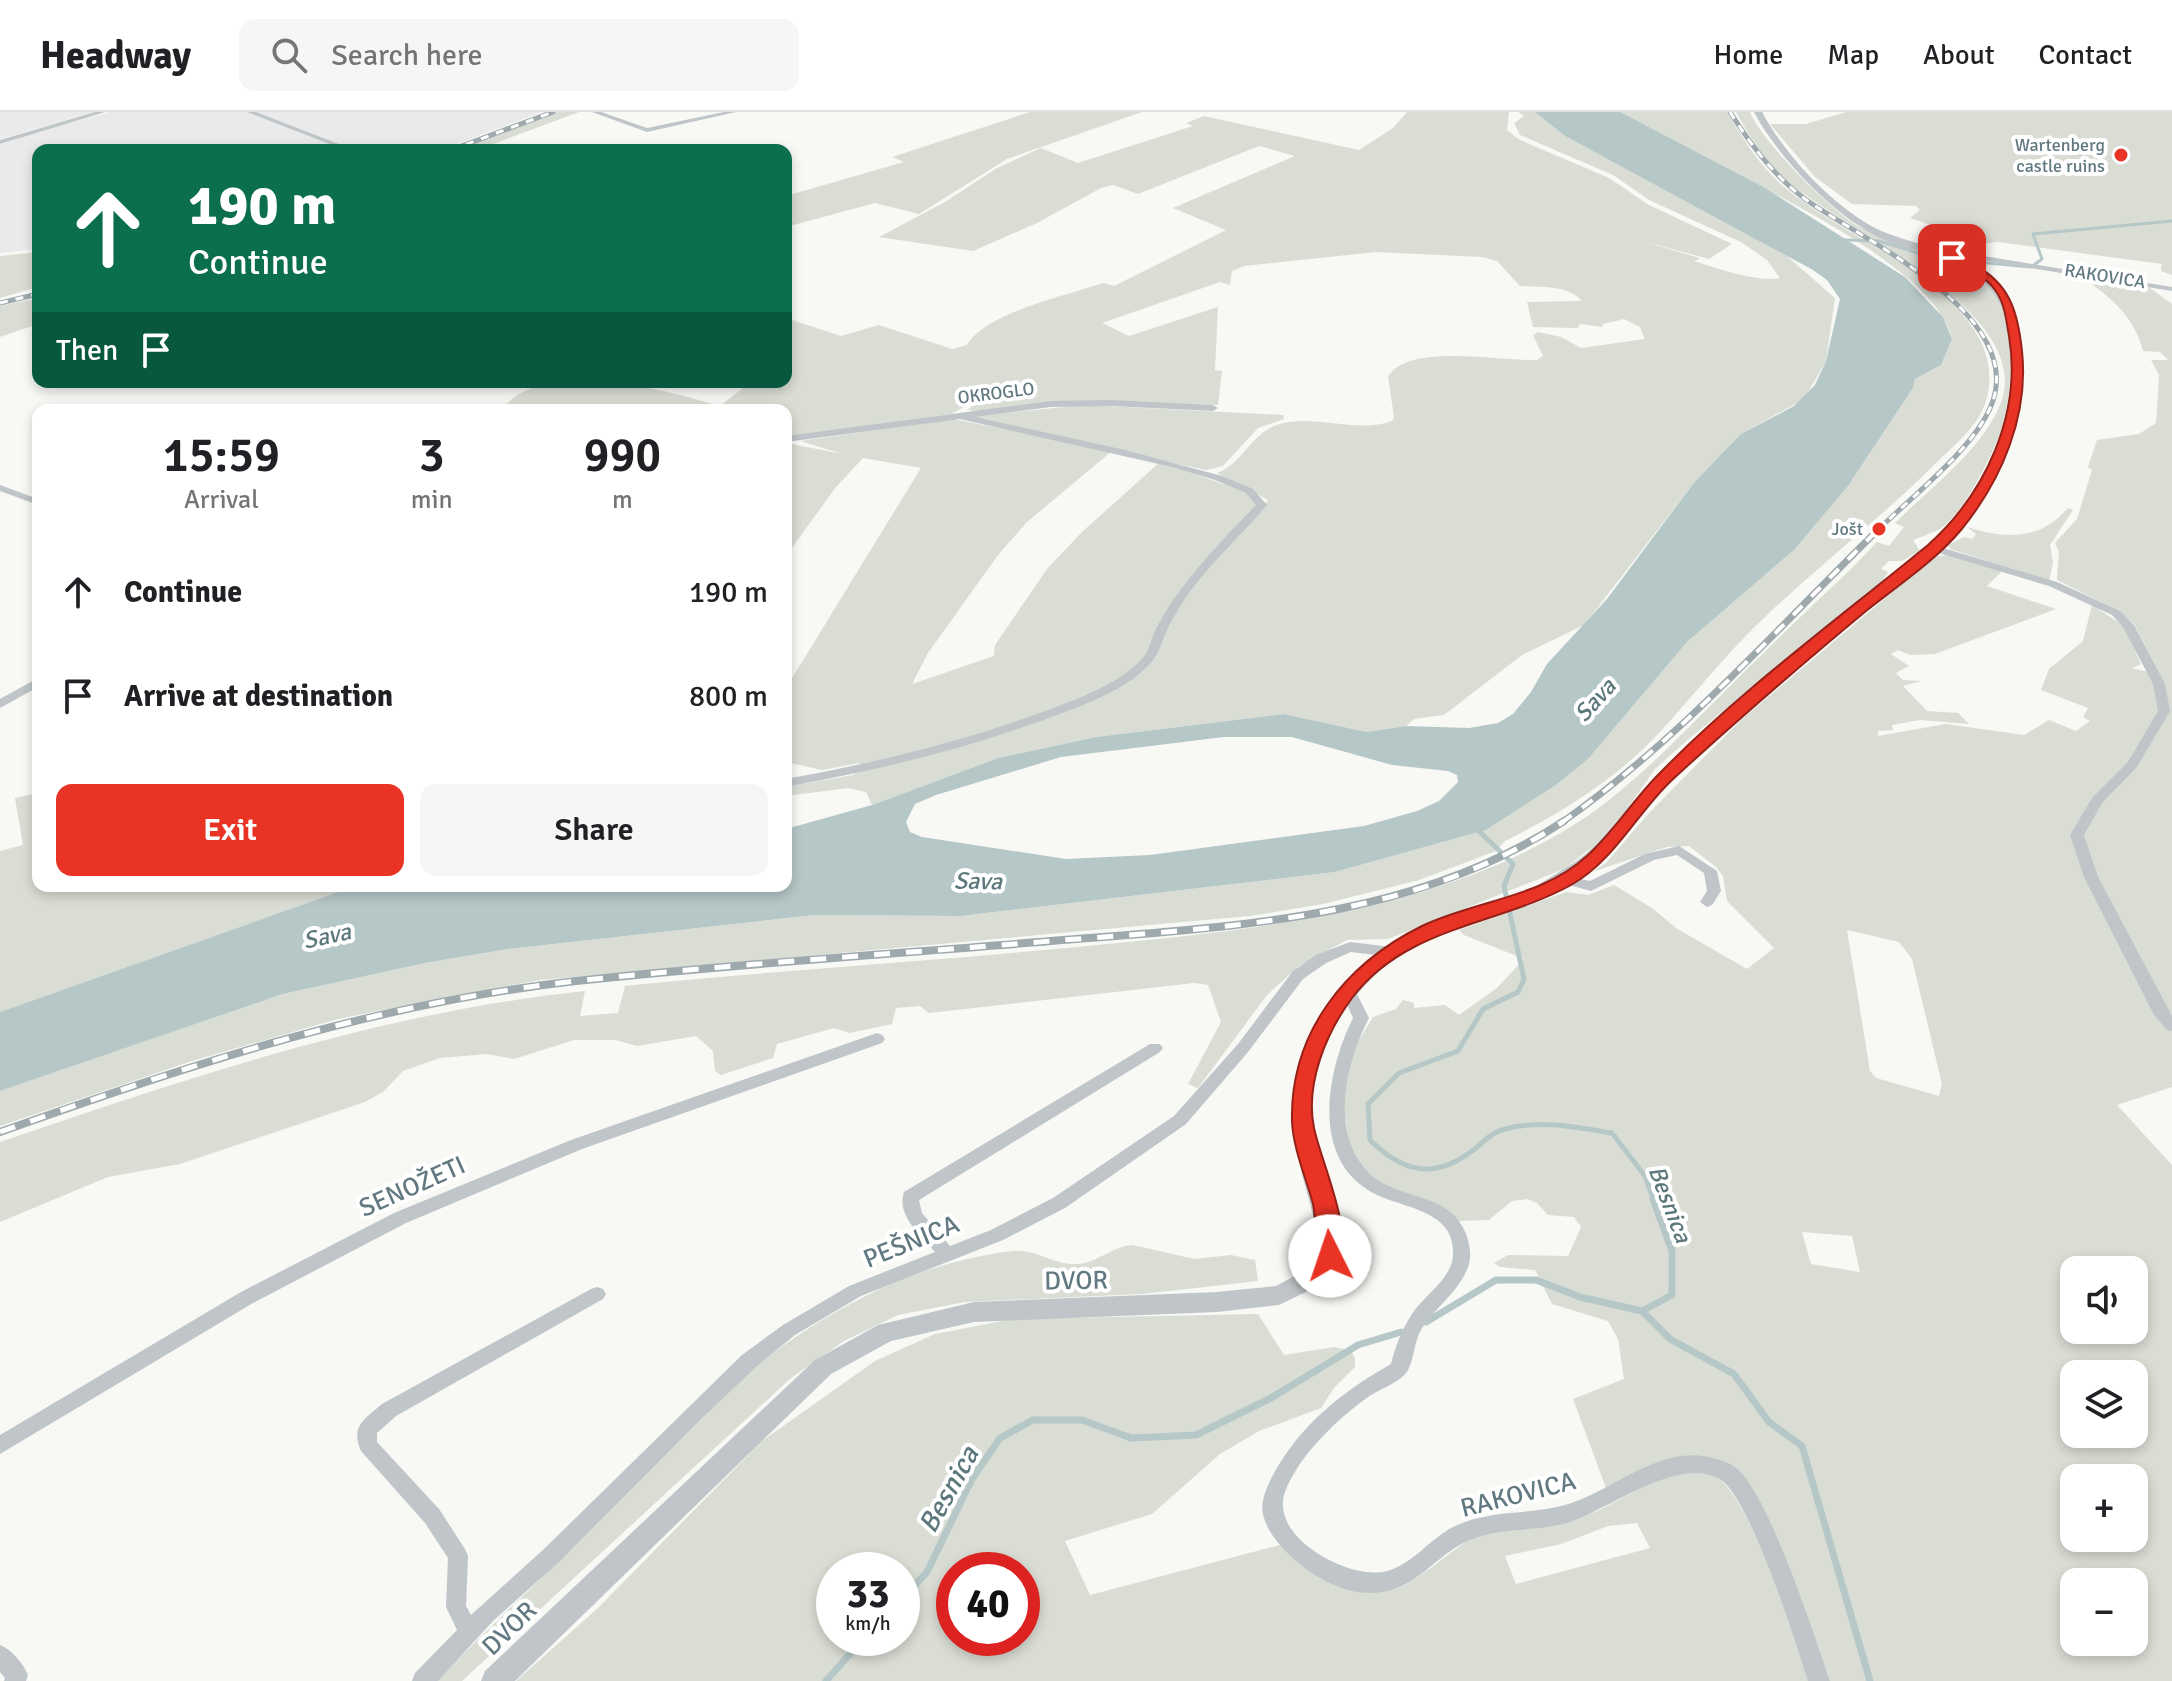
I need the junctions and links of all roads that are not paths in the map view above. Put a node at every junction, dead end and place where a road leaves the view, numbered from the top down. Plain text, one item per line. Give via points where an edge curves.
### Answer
1 (102, 112) edge
2 (250, 112) edge
3 (595, 112) edge
4 (733, 112) edge
5 (1758, 112) edge
6 (0, 142) edge
7 (335, 144) edge
8 (1923, 248) junction
9 (1957, 260) joint
10 (2172, 289) edge
11 (1213, 408) dead end
12 (961, 416) junction
13 (792, 438) edge
14 (0, 488) edge
15 (32, 500) edge
16 (1933, 548) junction
17 (32, 685) edge
18 (0, 704) edge
19 (792, 782) edge
20 (1567, 880) junction
21 (1538, 893) joint
22 (1707, 902) dead end
23 (1494, 908) joint
24 (1392, 952) junction
25 (1348, 990) junction
26 (2172, 1026) edge
27 (877, 1039) dead end
28 (1155, 1048) dead end
29 (946, 1253) junction
30 (597, 1294) dead end
31 (0, 1445) edge
32 (469, 1632) junction
33 (0, 1656) edge
34 (15, 1681) edge
35 (423, 1681) edge
36 (495, 1681) edge
37 (1819, 1681) edge

1 - 6 street
2 - 7 street
3 - 4 street via 647,130
5 - 8 street via 1793,158 1851,216 1872,230
8 - 9 street
8 - 10 street, RAKOVICA
9 - 16 street via 1990,279 2005,296 2016,343 2017,400 1999,458 1955,528
11 - 12 street, OKROGLO via 1071,403
12 - 13 street, OKROGLO
12 - 19 street via 1206,473 1255,493 1262,505 1229,536 1161,628 1154,651 1125,678 1087,699 945,751
14 - 15 street
16 - 20 street via 1719,727 1662,780 1594,859
16 - 26 street via 2053,584 2116,613 2128,625 2159,684 2164,711 2133,764 2097,801 2077,835 2091,877
17 - 18 street
20 - 21 street
20 - 22 street via 1591,886 1650,857 1679,850 1710,871 1714,891
21 - 23 street
23 - 24 street, DVOR via 1430,930
24 - 25 street, DVOR
24 - 29 street, PEŠNICA via 1350,947 1321,959 1298,975 1180,1120 1059,1203 997,1235
25 - 36 street, DVOR via 1320,1029 1305,1085 1302,1124 1329,1223 1330,1256 1308,1280 1279,1295 1157,1306 974,1312 886,1332 823,1367
25 - 37 street, RAKOVICA via 1361,1018 1340,1065 1338,1125 1346,1149 1365,1180 1432,1207 1450,1220 1461,1241 1462,1264 1406,1339 1399,1369 1340,1404 1312,1431 1273,1489 1279,1531 1315,1566 1352,1582 1390,1584 1458,1534 1564,1515 1657,1472 1707,1466 1730,1473 1741,1490
27 - 31 street, SENOŽETI via 592,1135 400,1218 224,1307
28 - 29 street via 910,1197 914,1216
29 - 32 street, PEŠNICA via 855,1291 749,1361
30 - 32 street via 389,1410 367,1430 368,1445 432,1516 458,1556 456,1607
32 - 35 street, PEŠNICA
33 - 34 street via 17,1675

